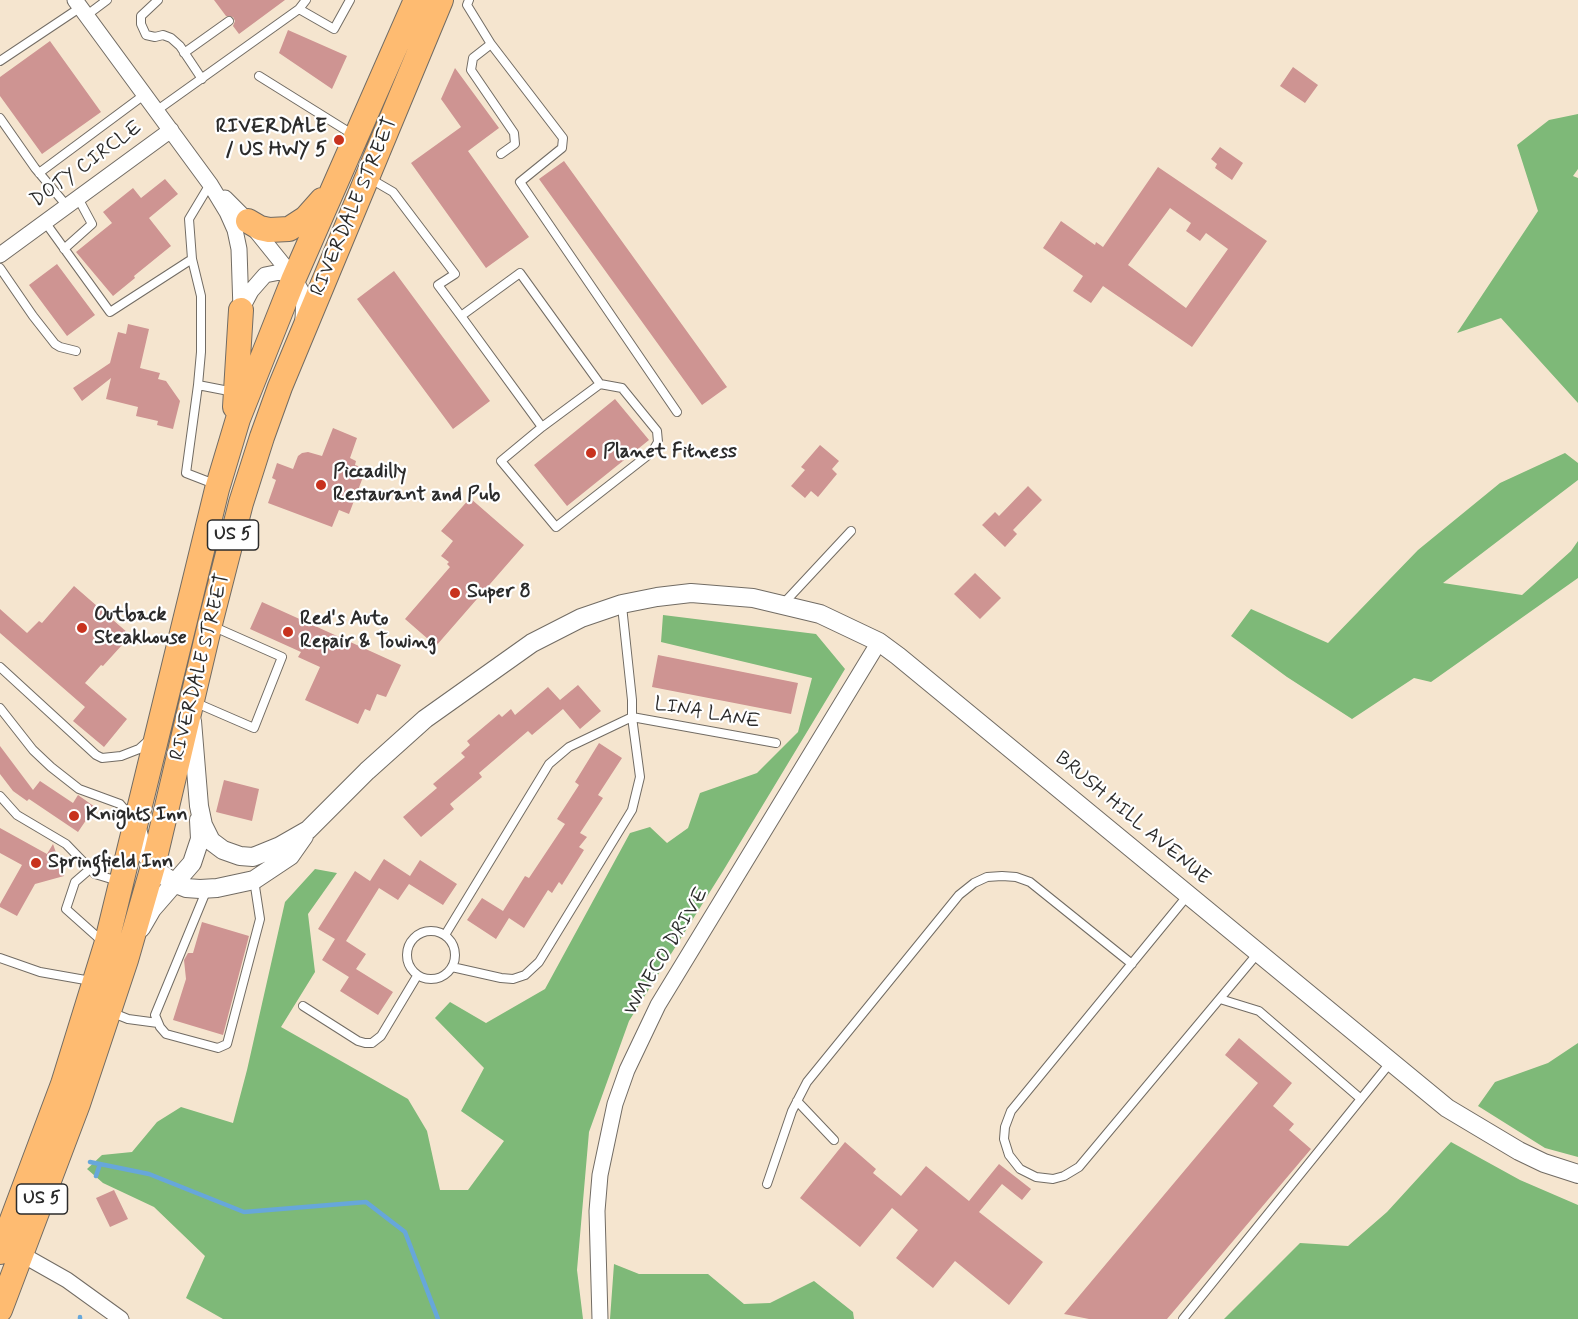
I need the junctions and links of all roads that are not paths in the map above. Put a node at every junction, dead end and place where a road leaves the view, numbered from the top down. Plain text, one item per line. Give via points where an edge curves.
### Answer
1 (107, 0) edge
2 (158, 0) edge
3 (306, 0) edge
4 (350, 0) edge
5 (416, 0) edge
6 (441, 0) edge
7 (468, 0) edge
8 (81, 7) edge
9 (299, 9) junction
10 (229, 21) dead end
11 (491, 44) junction
12 (184, 53) junction
13 (0, 62) edge
14 (259, 76) dead end
15 (202, 79) junction
16 (144, 94) junction
17 (156, 111) junction
18 (0, 118) edge
19 (171, 130) junction
20 (356, 136) junction
21 (501, 154) dead end
22 (341, 170) junction
23 (39, 173) junction
24 (367, 177) junction
25 (210, 184) junction
26 (72, 202) junction
27 (248, 220) junction
28 (45, 222) junction
29 (64, 249) junction
30 (0, 255) edge
31 (192, 259) junction
32 (0, 268) edge
33 (294, 278) junction
34 (241, 310) junction
35 (461, 316) junction
36 (302, 334) junction
37 (76, 351) dead end
38 (600, 384) junction
39 (198, 385) junction
40 (241, 393) junction
41 (677, 412) dead end
42 (542, 427) junction
43 (218, 486) junction
44 (851, 531) dead end
45 (622, 604) junction
46 (783, 604) junction
47 (210, 625) junction
48 (879, 642) junction
49 (0, 667) edge
50 (191, 705) junction
51 (0, 708) edge
52 (632, 717) junction
53 (159, 727) junction
54 (776, 743) dead end
55 (0, 796) edge
56 (198, 806) junction
57 (135, 824) junction
58 (308, 830) junction
59 (223, 850) junction
60 (153, 866) junction
61 (90, 869) junction
62 (248, 882) junction
63 (122, 883) junction
64 (176, 884) junction
65 (207, 889) junction
66 (1188, 896) junction
67 (445, 935) junction
68 (106, 945) junction
69 (1258, 953) junction
70 (0, 958) edge
71 (126, 960) junction
72 (1132, 964) junction
73 (452, 967) junction
74 (417, 976) junction
75 (95, 982) junction
76 (1220, 999) junction
77 (303, 1006) dead end
78 (109, 1012) junction
79 (158, 1023) junction
80 (1390, 1063) junction
81 (1361, 1100) junction
82 (797, 1101) junction
83 (834, 1140) dead end
84 (1578, 1174) edge
85 (767, 1184) dead end
86 (7, 1241) edge
87 (0, 1310) edge
88 (115, 1317) edge
89 (600, 1319) edge
90 (1183, 1319) edge

1 - 8 lane
2 - 12 lane via 141,16 141,24 146,34 164,34
3 - 9 lane
4 - 9 lane via 334,29
5 - 20 main road, RIVERDALE STREET
6 - 24 main road, RIVERDALE STREET / US 5
7 - 11 lane via 467,5
8 - 13 lane
8 - 16 street
9 - 15 lane
10 - 12 lane
11 - 21 lane via 473,58 471,70 514,133 515,144
11 - 41 lane via 563,138 562,148 520,182
12 - 15 lane
14 - 20 lane
15 - 17 lane
16 - 17 street
16 - 23 lane
17 - 19 street
18 - 23 lane
19 - 25 street
19 - 26 street, DOTY CIRCLE
20 - 22 main road, RIVERDALE STREET
22 - 27 main road via 322,200 295,226 269,230
22 - 33 main road, RIVERDALE STREET
23 - 26 lane
24 - 35 lane via 393,192 455,274 438,285
24 - 36 main road, RIVERDALE STREET / US 5
25 - 27 street
25 - 31 lane via 189,219
25 - 34 street via 232,221 237,239
26 - 28 street, DOTY CIRCLE
26 - 29 lane via 92,224
27 - 33 street
28 - 29 lane
28 - 30 street, DOTY CIRCLE
29 - 31 lane via 110,312
31 - 39 lane via 201,296
32 - 37 lane via 55,344
33 - 34 street via 276,272 265,275
33 - 36 street via 304,296
33 - 40 main road, RIVERDALE STREET
34 - 40 main road, RIVERDALE STREET
35 - 38 lane via 520,273
35 - 42 lane
36 - 47 main road, RIVERDALE STREET / US 5 via 251,469
38 - 42 lane
38 - 42 lane via 621,388 657,431 658,442 642,461 556,527 501,461
39 - 40 lane
39 - 43 lane via 186,473
40 - 43 main road, RIVERDALE STREET / US 5
43 - 53 main road, RIVERDALE STREET / US 5
44 - 46 lane
45 - 46 street, BRUSH HILL AVENUE via 690,594 730,595
45 - 52 lane
45 - 58 street, BRUSH HILL AVENUE via 551,632 488,673 410,731
46 - 48 street, BRUSH HILL AVENUE via 820,614
47 - 50 main road, RIVERDALE STREET / US 5
47 - 50 lane via 282,657 254,728
48 - 66 street, BRUSH HILL AVENUE
48 - 89 street, WMECO DRIVE via 658,1005 627,1070 615,1104 600,1175
49 - 53 lane via 102,758 139,749
50 - 56 street
50 - 60 main road, RIVERDALE STREET / US 5
51 - 57 lane via 51,767 79,789 120,804
52 - 54 lane, LINA LANE
52 - 67 lane via 575,744 549,764
52 - 73 lane via 640,777 632,810 539,962 525,975 513,979
53 - 57 main road, RIVERDALE STREET / US 5
55 - 61 lane via 17,815 63,841
56 - 59 street via 208,836
56 - 64 street via 200,839 196,855
57 - 60 street, BRUSH HILL AVENUE
57 - 63 main road, RIVERDALE STREET / US 5
58 - 59 street, BRUSH HILL AVENUE via 260,855 240,856
58 - 62 street, BRUSH HILL AVENUE via 290,856
59 - 62 street
60 - 64 street, BRUSH HILL AVENUE
60 - 71 main road, RIVERDALE STREET / US 5
61 - 63 lane via 98,876
61 - 68 lane via 75,882 66,909
62 - 65 street, BRUSH HILL AVENUE
62 - 79 lane via 260,919 227,1044 218,1048 166,1034
63 - 68 main road, RIVERDALE STREET / US 5
64 - 65 street, BRUSH HILL AVENUE
64 - 71 street via 144,922
65 - 79 lane via 155,1015
66 - 69 street, BRUSH HILL AVENUE
66 - 72 lane
67 - 73 lane via 455,953
67 - 74 lane via 424,931 411,940 407,960
68 - 75 main road, RIVERDALE STREET / US 5
69 - 76 lane
69 - 80 street, BRUSH HILL AVENUE
70 - 75 lane via 40,972
71 - 78 main road, RIVERDALE STREET / US 5
72 - 76 lane via 1008,1116 1004,1133 1007,1150 1030,1175 1053,1179 1079,1167
72 - 82 lane via 1030,882 1002,876 978,881 959,895 807,1082
73 - 74 lane via 436,979
74 - 77 lane via 381,1036 372,1043 358,1041
75 - 86 main road, RIVERDALE STREET / US 5
76 - 81 lane via 1259,1011
78 - 79 lane
78 - 86 main road, RIVERDALE STREET / US 5 via 78,1104
80 - 81 lane
80 - 84 street, BRUSH HILL AVENUE via 1470,1124 1544,1163
81 - 90 lane
82 - 83 lane
82 - 85 lane
86 - 87 main road, RIVERDALE STREET / US 5
86 - 88 street

